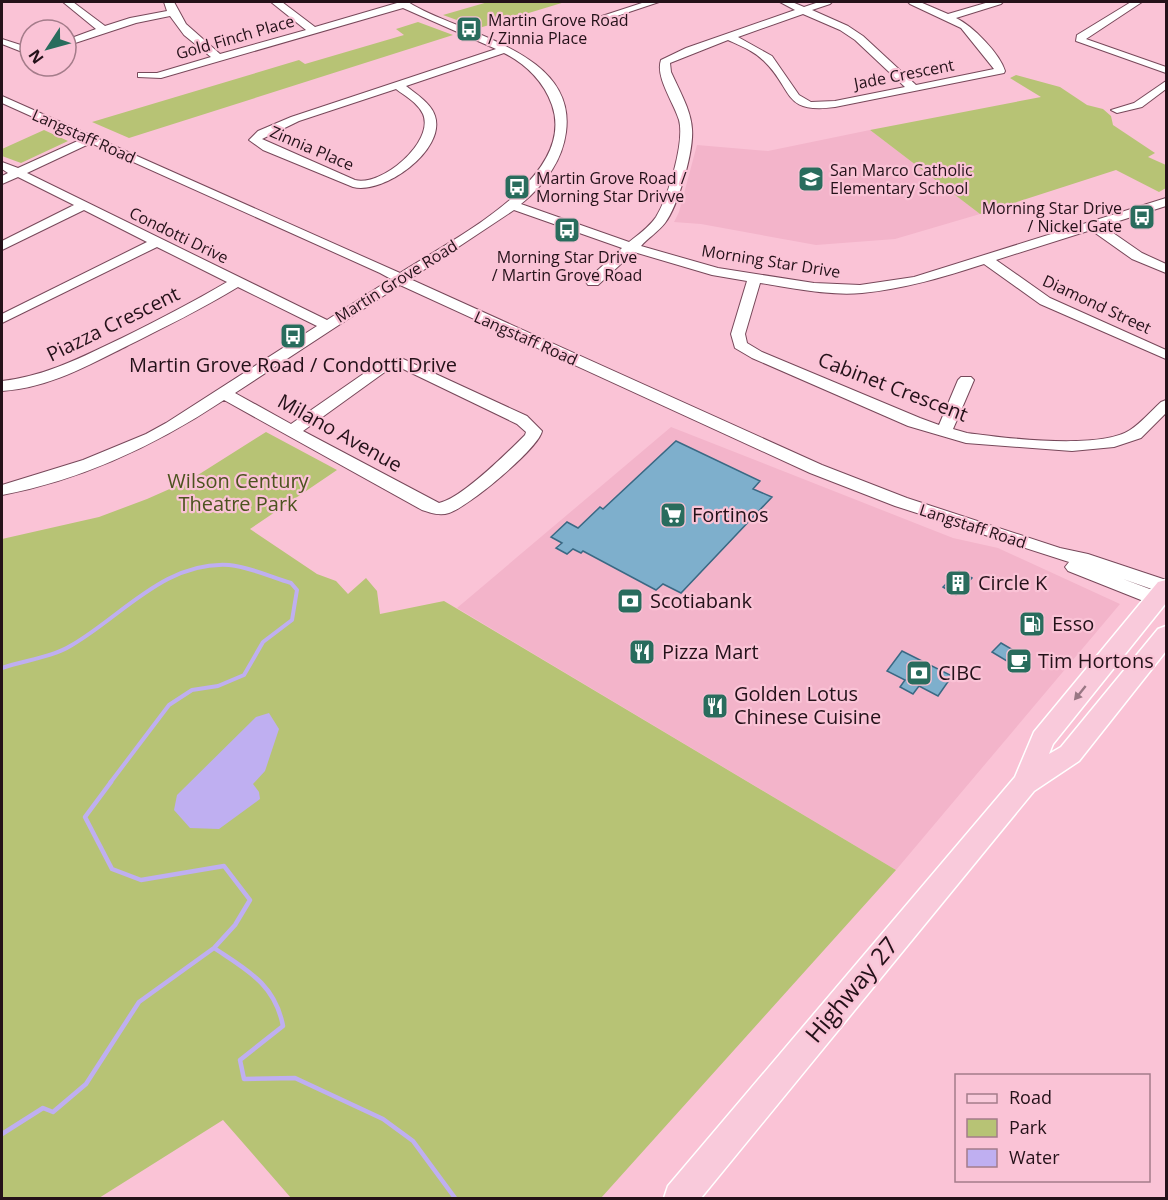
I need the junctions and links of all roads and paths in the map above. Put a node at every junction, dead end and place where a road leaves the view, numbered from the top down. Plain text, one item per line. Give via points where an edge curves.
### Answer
1 (68, 2) edge
2 (169, 2) edge
3 (276, 2) edge
4 (654, 2) edge
5 (785, 2) edge
6 (827, 2) edge
7 (913, 2) edge
8 (998, 2) edge
9 (1137, 2) edge
10 (403, 3) edge
11 (803, 10) junction
12 (172, 13) junction
13 (950, 17) junction
14 (601, 18) dead end
15 (103, 30) junction
16 (313, 30) junction
17 (728, 36) junction
18 (78, 39) edge
19 (4, 41) dead end
20 (18, 47) edge
21 (505, 50) junction
22 (217, 57) junction
23 (1167, 70) edge
24 (141, 75) dead end
25 (1167, 84) edge
26 (398, 85) junction
27 (914, 89) junction
28 (2, 99) edge
29 (1117, 110) dead end
30 (91, 139) junction
31 (2, 165) edge
32 (17, 173) junction
33 (2, 180) edge
34 (512, 205) junction
35 (1164, 205) edge
36 (83, 206) junction
37 (1094, 226) junction
38 (156, 242) junction
39 (2, 246) edge
40 (632, 247) junction
41 (986, 259) junction
42 (1167, 269) edge
43 (399, 279) junction
44 (754, 279) junction
45 (236, 282) junction
46 (593, 282) dead end
47 (2, 319) edge
48 (326, 325) junction
49 (1167, 355) edge
50 (966, 380) dead end
51 (2, 386) edge
52 (225, 394) junction
53 (1167, 405) edge
54 (292, 431) junction
55 (944, 432) junction
56 (2, 490) edge
57 (1164, 594) edge
58 (1167, 635) edge
59 (1025, 783) junction
60 (680, 1198) edge

1 - 15 street
2 - 12 street
3 - 16 street
4 - 14 street
5 - 11 street
6 - 11 street
7 - 13 street, Jade Crescent
8 - 13 street
9 - 23 street via 1081,37 1081,41
10 - 16 street, Gold Finch Place
10 - 21 street, Martin Grove Road
11 - 17 street
11 - 27 street via 859,38
12 - 15 street
12 - 22 street via 182,28
13 - 27 street, Jade Crescent via 969,30 1000,71
15 - 18 street
16 - 22 street, Gold Finch Place
17 - 27 street, Jade Crescent via 766,56 788,90 803,104 829,105
17 - 40 street via 665,62 685,120 684,151 666,214
19 - 20 street
21 - 26 street, Zinnia Place
21 - 34 street, Martin Grove Road via 549,85 559,105 562,126 552,161 540,179
22 - 24 street, Gold Finch Place via 157,76
25 - 29 street via 1138,105
26 - 26 street, Zinnia Place via 284,123 255,140 355,184 372,183 412,159 430,133 427,111
28 - 30 street, Langstaff Road
30 - 32 street
30 - 43 street, Langstaff Road
31 - 32 street, Condotti Drive
32 - 33 street
32 - 36 street, Condotti Drive
34 - 40 street, Morning Star Drive
34 - 43 street, Martin Grove Road
35 - 37 street, Morning Star Drive
36 - 38 street, Condotti Drive
36 - 39 street
37 - 41 street, Morning Star Drive
37 - 42 street via 1137,256
38 - 45 street, Condotti Drive
38 - 47 street
40 - 44 street, Morning Star Drive
40 - 46 street
41 - 44 street, Morning Star Drive via 916,281 870,289 830,289
41 - 49 street, Diamond Street via 1045,301
43 - 48 street, Martin Grove Road
43 - 57 street, Langstaff Road via 816,469 901,502 1059,554 1072,567
44 - 55 street, Cabinet Crescent via 738,334 740,345
45 - 48 street, Condotti Drive
45 - 51 street, Piazza Crescent via 68,370 37,381
48 - 52 street, Martin Grove Road
50 - 55 street
52 - 54 street, Milano Avenue
52 - 56 street, Martin Grove Road via 172,427 126,449 61,474
53 - 55 street, Cabinet Crescent via 1135,434 1101,445 989,441
54 - 54 street, Milano Avenue via 444,509 528,443 534,431 522,420 401,362 384,366
57 -> 59 main road, Highway 27 via 1043,739
58 - 59 main road, Highway 27 via 1070,754
59 - 60 main road, Highway 27

